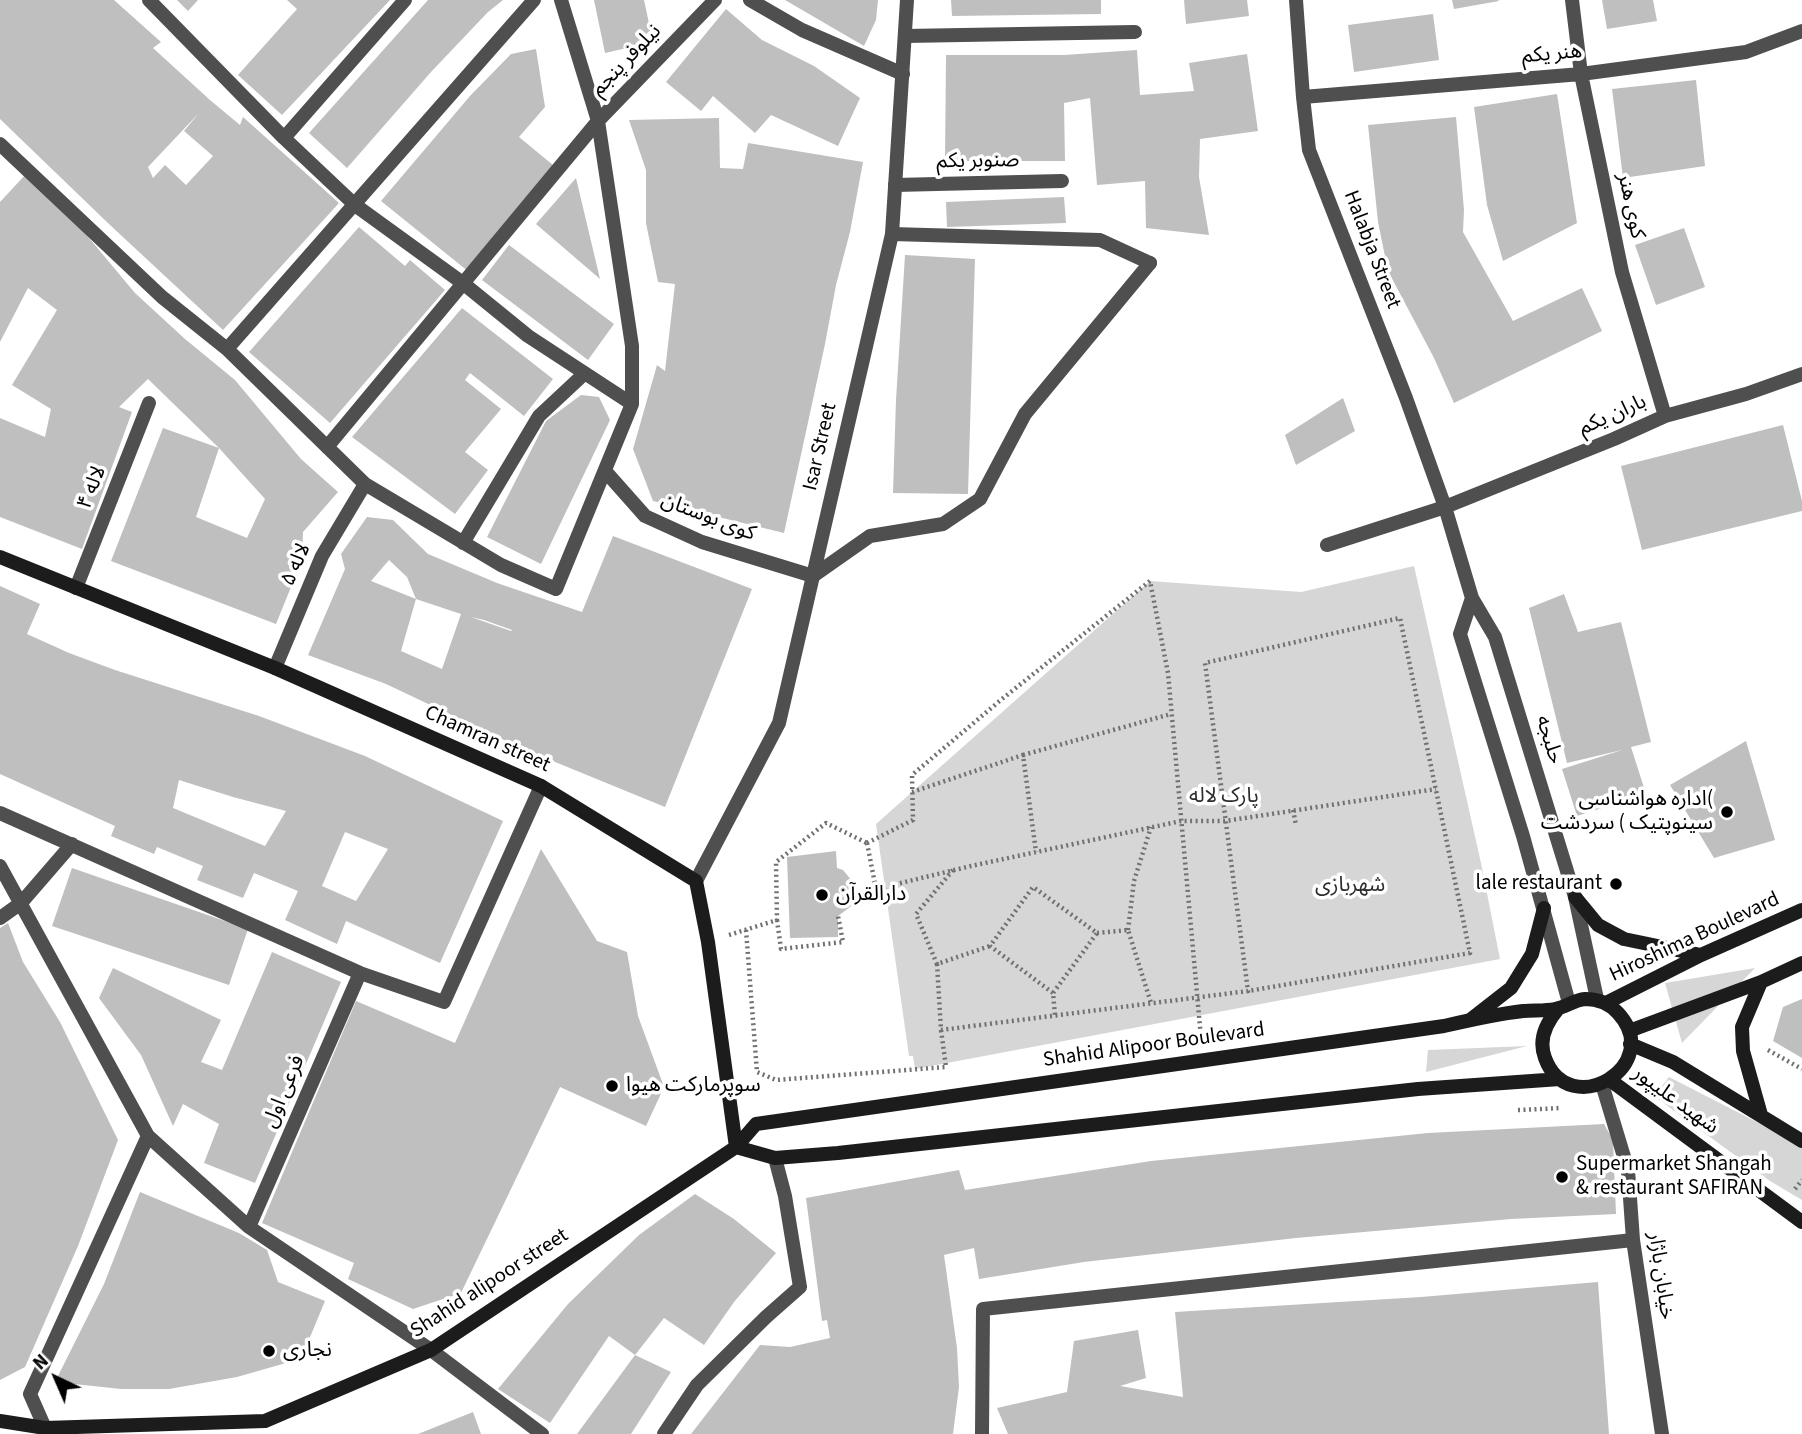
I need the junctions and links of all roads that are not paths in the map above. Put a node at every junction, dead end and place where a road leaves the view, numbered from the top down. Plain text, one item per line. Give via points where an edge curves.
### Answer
1 (149, 0) edge
2 (405, 0) edge
3 (534, 0) edge
4 (561, 0) edge
5 (715, 0) edge
6 (750, 0) edge
7 (907, 0) edge
8 (1296, 0) edge
9 (1572, 0) edge
10 (1802, 31) edge
11 (1135, 32) dead end
12 (905, 36) junction
13 (902, 74) junction
14 (1581, 74) junction
15 (1303, 97) junction
16 (598, 121) junction
17 (284, 138) junction
18 (0, 145) edge
19 (1062, 181) dead end
20 (895, 185) junction
21 (355, 205) junction
22 (891, 234) junction
23 (464, 284) junction
24 (227, 349) junction
25 (584, 374) junction
26 (1802, 374) edge
27 (149, 403) dead end
28 (632, 404) junction
29 (1665, 416) junction
30 (327, 447) junction
31 (606, 472) junction
32 (365, 484) junction
33 (1445, 507) junction
34 (463, 543) junction
35 (1327, 545) dead end
36 (0, 557) edge
37 (813, 576) junction
38 (76, 588) junction
39 (1472, 598) junction
40 (275, 668) junction
41 (541, 786) junction
42 (0, 813) edge
43 (72, 844) junction
44 (0, 866) edge
45 (696, 881) junction
46 (1575, 897) junction
47 (21, 903) junction
48 (1544, 908) junction
49 (1802, 910) edge
50 (0, 918) edge
51 (1701, 955) junction
52 (1802, 963) edge
53 (360, 973) junction
54 (1761, 982) junction
55 (1602, 1001) junction
56 (1563, 1006) junction
57 (1469, 1021) junction
58 (1630, 1037) junction
59 (1560, 1079) junction
60 (1606, 1082) junction
61 (1761, 1115) junction
62 (756, 1124) joint
63 (148, 1136) junction
64 (1802, 1141) edge
65 (736, 1147) junction
66 (775, 1158) junction
67 (1802, 1223) edge
68 (249, 1227) junction
69 (1633, 1240) junction
70 (431, 1350) junction
71 (0, 1421) edge
72 (51, 1431) edge
73 (542, 1434) edge
74 (664, 1434) edge
75 (982, 1434) edge
76 (1662, 1434) edge

1 - 17 street
2 - 17 street
3 - 21 street
4 - 16 street
5 - 16 street, نیلوفر پنجم
6 - 13 street via 802,30
7 - 12 street, Isar Street
8 - 15 street, Halabja Street
9 - 14 street, کوی هنر
10 - 14 street, هنر یکم via 1745,51
11 - 12 street
12 - 13 street, Isar Street
13 - 20 street, Isar Street
14 - 15 street, هنر یکم
14 - 29 street, کوی هنر via 1622,272
15 - 33 street, Halabja Street via 1309,150
16 - 23 street, نیلوفر پنجم
16 - 28 street via 632,346
17 - 21 street
18 - 24 street via 162,297
19 - 20 street, صنوبر یکم
20 - 22 street, Isar Street
21 - 23 street
21 - 24 street
22 - 37 street, Isar Street
22 - 37 street via 1100,240 1150,263 1025,414 980,499 943,524 870,536
23 - 25 street
23 - 30 street, نیلوفر پنجم
24 - 30 street
25 - 28 street
25 - 34 street via 539,416
26 - 29 street, باران یکم
27 - 38 street, لاله ۴
28 - 31 street
29 - 33 street, باران یکم
30 - 32 street
31 - 34 street via 556,589
31 - 37 street, کوی بوستان via 645,516 702,542
32 - 34 street
32 - 40 street, لاله ۵ via 322,556
33 - 35 street, باران یکم
33 - 39 street, Halabja Street
36 - 38 main road, Chamran street
37 - 45 street, Isar Street via 779,723
38 - 40 main road, Chamran street
39 - 46 street, حلبجه via 1495,637
39 - 48 street via 1460,635
40 - 41 main road, Chamran street
41 - 45 main road, Chamran street
41 - 53 street via 444,1002
42 - 43 street
43 - 47 street
43 - 53 street
44 - 47 street
45 - 65 main road
46 - 51 main road via 1598,925 1624,939
46 - 55 street, حلبجه
47 - 50 street
47 - 63 street
48 - 56 street
48 - 57 main road via 1532,954 1511,988
49 - 51 main road, Hiroshima Boulevard
51 - 55 main road, Hiroshima Boulevard
52 - 54 main road
53 - 68 street, فرعی اول
54 - 58 main road
54 - 61 main road via 1742,1027 1743,1051
55 - 56 main road via 1581,999
55 - 58 main road via 1616,1010
56 - 57 main road, Shahid Alipoor Boulevard
56 - 59 main road via 1549,1019 1542,1044 1544,1058
57 - 62 main road, Shahid Alipoor Boulevard
58 - 60 main road via 1625,1064
58 - 61 main road
59 - 60 main road via 1585,1087
59 - 66 main road via 1418,1088
60 - 67 main road, شهید علیپور
60 - 69 street, خیابان باژار via 1628,1170
61 - 64 main road
62 - 65 main road, Shahid alipoor street
63 - 68 street
63 - 72 street via 30,1394
65 - 66 main road
65 - 70 main road, Shahid alipoor street
66 - 74 street via 800,1287 697,1385
68 - 70 street
69 - 75 street via 983,1309
69 - 76 street, خیابان باژار
70 - 72 main road, Shahid alipoor street via 265,1421
70 - 73 street
71 - 72 main road, Shahid alipoor street

